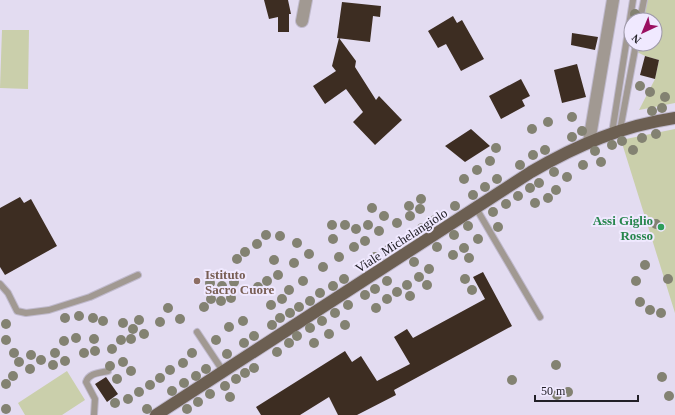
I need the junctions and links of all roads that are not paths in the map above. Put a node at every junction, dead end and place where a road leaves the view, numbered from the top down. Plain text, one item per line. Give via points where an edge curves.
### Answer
1 (306, 0) edge
2 (613, 0) edge
3 (633, 0) edge
4 (644, 0) edge
5 (642, 12) edge
6 (302, 21) dead end
7 (634, 52) edge
8 (675, 118) edge
9 (616, 132) junction
10 (589, 142) junction
11 (476, 208) junction
12 (138, 275) dead end
13 (0, 284) edge
14 (540, 317) dead end
15 (197, 332) dead end
16 (108, 371) dead end
17 (223, 371) junction
18 (94, 415) edge
19 (156, 415) edge

1 - 6 street
2 - 10 street
3 - 9 lane
4 - 5 lane
7 - 9 lane
8 - 9 main road, Viale Michelangiolo
9 - 10 main road, Viale Michelangiolo
10 - 11 main road, Viale Michelangiolo via 543,165
11 - 14 lane
11 - 17 main road, Viale Michelangiolo
12 - 13 lane via 90,296 49,310 26,314 17,311
15 - 17 lane
16 - 18 lane via 93,374 86,382 95,399
17 - 19 main road, Viale Michelangiolo

